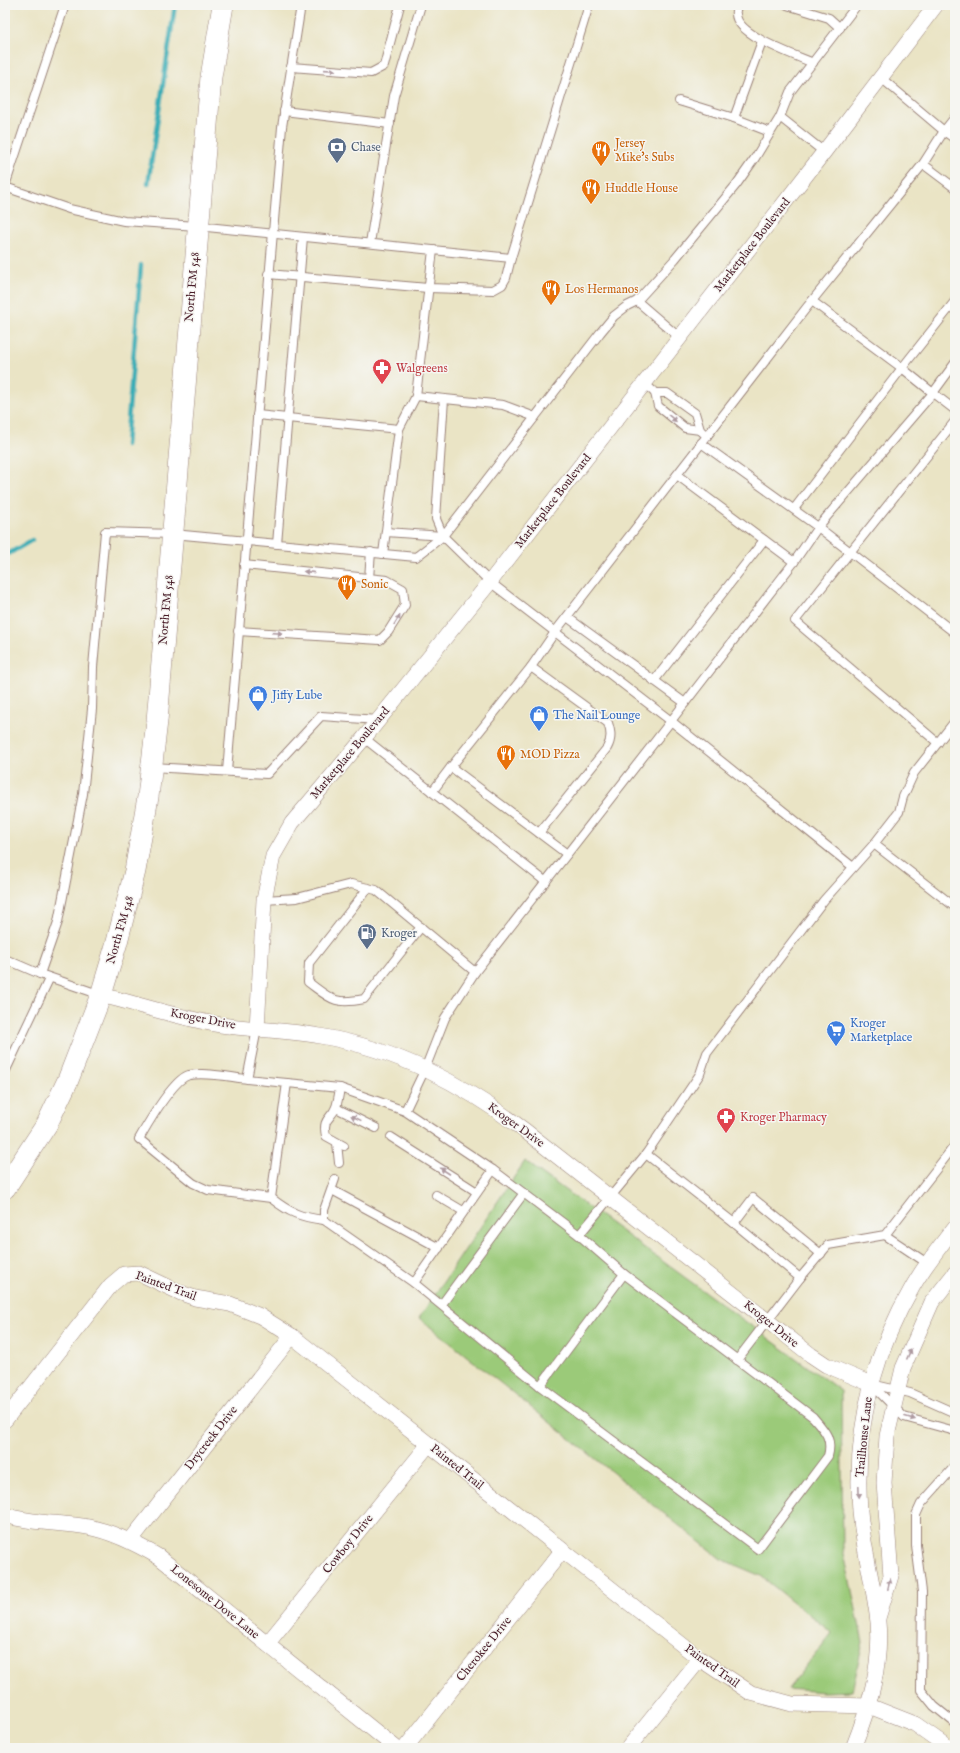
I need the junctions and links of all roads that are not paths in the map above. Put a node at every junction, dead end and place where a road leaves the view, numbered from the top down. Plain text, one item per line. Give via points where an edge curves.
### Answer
1 (65, 5) edge
2 (223, 5) edge
3 (301, 5) edge
4 (400, 5) edge
5 (421, 5) edge
6 (589, 5) edge
7 (738, 5) edge
8 (787, 5) edge
9 (858, 5) edge
10 (936, 5) edge
11 (840, 28) junction
12 (762, 41) junction
13 (812, 63) junction
14 (292, 67) junction
15 (880, 77) junction
16 (679, 101) dead end
17 (284, 111) junction
18 (955, 116) edge
19 (780, 117) junction
20 (734, 118) junction
21 (390, 124) junction
22 (944, 131) junction
23 (770, 132) junction
24 (955, 139) edge
25 (824, 152) junction
26 (922, 164) junction
27 (5, 187) edge
28 (955, 188) edge
29 (197, 226) junction
30 (272, 234) junction
31 (303, 237) junction
32 (370, 243) junction
33 (433, 250) junction
34 (511, 258) junction
35 (268, 274) junction
36 (299, 277) junction
37 (428, 288) junction
38 (812, 301) junction
39 (955, 301) edge
40 (637, 302) junction
41 (680, 338) junction
42 (955, 363) edge
43 (902, 368) junction
44 (644, 383) junction
45 (655, 393) junction
46 (933, 393) junction
47 (416, 396) junction
48 (444, 399) junction
49 (955, 410) edge
50 (256, 415) junction
51 (535, 417) junction
52 (287, 419) junction
53 (955, 421) edge
54 (399, 429) junction
55 (700, 430) junction
56 (707, 436) junction
57 (702, 443) junction
58 (677, 474) junction
59 (794, 510) junction
60 (818, 527) junction
61 (386, 532) junction
62 (173, 534) junction
63 (444, 536) junction
64 (764, 540) junction
65 (246, 541) junction
66 (277, 544) junction
67 (371, 552) junction
68 (850, 552) junction
69 (383, 554) junction
70 (794, 562) junction
71 (244, 565) junction
72 (369, 578) junction
73 (490, 582) junction
74 (567, 617) junction
75 (238, 631) junction
76 (555, 632) junction
77 (955, 633) edge
78 (531, 667) junction
79 (654, 681) junction
80 (685, 703) junction
81 (378, 720) junction
82 (671, 721) junction
83 (955, 721) edge
84 (364, 738) junction
85 (938, 743) junction
86 (152, 766) junction
87 (451, 767) junction
88 (227, 771) junction
89 (432, 792) junction
90 (539, 833) junction
91 (874, 844) junction
92 (567, 854) junction
93 (853, 867) junction
94 (546, 882) junction
95 (368, 888) junction
96 (264, 900) junction
97 (955, 907) edge
98 (421, 927) junction
99 (5, 959) edge
100 (475, 972) junction
101 (40, 974) junction
102 (49, 979) junction
103 (101, 995) junction
104 (257, 1029) junction
105 (425, 1069) junction
106 (5, 1072) edge
107 (248, 1079) junction
108 (288, 1083) junction
109 (340, 1088) junction
110 (336, 1108) junction
111 (405, 1111) junction
112 (376, 1128) dead end
113 (391, 1137) dead end
114 (955, 1145) edge
115 (646, 1154) junction
116 (339, 1163) dead end
117 (493, 1170) junction
118 (335, 1179) dead end
119 (5, 1188) edge
120 (332, 1190) junction
121 (477, 1192) junction
122 (524, 1193) junction
123 (436, 1195) dead end
124 (610, 1197) junction
125 (271, 1198) junction
126 (463, 1211) junction
127 (324, 1220) junction
128 (734, 1223) junction
129 (955, 1227) edge
130 (885, 1234) junction
131 (579, 1235) junction
132 (438, 1248) junction
133 (821, 1254) junction
134 (927, 1263) junction
135 (955, 1273) edge
136 (624, 1274) junction
137 (800, 1278) junction
138 (414, 1282) junction
139 (442, 1304) junction
140 (768, 1321) junction
141 (292, 1336) junction
142 (737, 1360) junction
143 (871, 1384) junction
144 (540, 1386) junction
145 (898, 1391) junction
146 (894, 1408) junction
147 (955, 1413) edge
148 (5, 1420) edge
149 (955, 1431) edge
150 (429, 1444) junction
151 (955, 1466) edge
152 (5, 1515) edge
153 (130, 1541) junction
154 (562, 1551) junction
155 (878, 1621) junction
156 (267, 1644) junction
157 (700, 1659) junction
158 (869, 1706) junction
159 (955, 1723) edge
160 (396, 1748) edge
161 (405, 1748) edge
162 (628, 1748) edge
163 (853, 1748) edge
164 (949, 1748) edge

1 - 27 lane
2 - 29 main road, North FM 548 via 211,77
3 - 14 lane
14 -> 4 lane via 371,73 384,66
5 - 21 lane via 394,96
6 - 34 lane
7 - 12 lane via 736,14 740,24
8 - 11 lane via 828,18
9 - 11 lane
10 - 15 street, Marketplace Boulevard
11 - 13 lane
12 - 13 lane
12 - 20 lane
13 - 19 lane via 790,92
14 - 17 lane
15 - 22 lane
15 - 25 street, Marketplace Boulevard
16 - 20 lane
17 - 21 lane
17 - 30 lane
18 - 22 lane
19 - 23 lane
19 - 25 lane
20 - 23 lane
21 - 32 lane
22 - 24 lane
22 - 26 lane
23 - 40 lane via 736,184
25 - 41 street, Marketplace Boulevard
26 - 28 lane
26 - 38 lane
27 - 29 lane via 106,219
29 - 30 lane
29 - 62 main road, North FM 548
30 - 31 lane
30 - 35 lane
31 - 32 lane
31 - 36 lane
32 - 33 lane
33 - 34 lane
33 - 37 lane
34 - 37 lane via 506,278 493,290
35 - 36 lane
35 - 50 lane
36 - 37 lane
36 - 52 lane
37 - 47 lane
38 - 43 lane
38 - 56 lane
39 - 43 lane
40 - 41 lane
40 - 51 lane via 614,316
41 - 44 street, Marketplace Boulevard
42 - 46 lane
43 - 46 lane
43 - 59 lane
44 - 45 lane
44 - 73 street, Marketplace Boulevard
45 -> 55 lane via 658,406 685,428
45 - 55 lane via 667,393 695,413
46 - 49 lane
46 - 60 lane
47 - 48 lane
47 - 54 lane
48 - 51 lane via 503,405
48 - 63 lane via 436,519
50 - 52 lane
50 - 65 lane
51 - 63 lane
52 - 54 lane
52 - 66 lane
53 - 68 lane
54 - 61 lane
55 - 56 lane
56 - 57 lane
57 - 58 lane
57 - 59 lane
58 - 64 lane
58 - 74 lane
59 - 60 lane
60 - 68 lane
60 - 70 lane
61 - 63 lane
61 - 69 lane
62 - 65 lane
62 - 86 main road, North FM 548
62 - 101 lane via 105,532 83,794 58,922
63 - 69 lane via 416,557
63 - 73 lane
64 - 70 lane
64 - 79 lane
65 - 66 lane
65 - 71 lane
66 - 67 lane
67 - 69 lane
67 - 72 lane
68 - 77 lane
68 - 85 lane via 795,621
70 - 80 lane
72 -> 71 lane
71 - 75 lane
75 -> 72 lane via 380,640 405,605 403,590 387,580
73 - 76 lane
73 - 81 street, Marketplace Boulevard
74 - 76 lane
74 - 79 lane
75 - 88 lane
76 - 78 lane
76 - 82 lane
78 - 87 lane
78 - 90 lane via 608,723 611,732 611,741 607,748
79 - 80 lane
80 - 82 lane
81 - 84 street, Marketplace Boulevard
81 - 88 lane via 321,716 267,774
82 - 92 lane
82 - 93 lane
83 - 85 lane
84 - 89 lane
84 - 96 street, Marketplace Boulevard via 292,823 273,856
85 - 91 lane via 914,773 899,812
86 - 88 lane
86 - 103 main road, North FM 548 via 135,871
87 - 89 lane
87 - 90 lane
89 - 94 lane
90 - 92 lane
91 - 93 lane
91 - 97 lane
92 - 94 lane
93 - 115 lane via 824,900 707,1053 700,1074
94 - 100 lane
95 - 96 lane via 351,884 297,898
95 - 98 lane via 376,890
95 - 98 lane via 309,963 308,982 333,1000 349,1002 364,999
96 - 104 street, Marketplace Boulevard
98 - 100 lane
99 - 101 lane
100 - 105 lane via 445,1018
101 - 102 lane
102 - 103 lane
102 - 106 lane
103 - 104 street, Kroger Drive via 194,1020
103 - 119 main road, North FM 548 via 68,1080 47,1124
104 - 105 street, Kroger Drive via 339,1039 393,1055
104 - 107 lane
105 - 111 lane
105 - 124 street, Kroger Drive via 453,1082 497,1110
107 - 108 lane
107 - 125 lane via 199,1074 187,1076 178,1083 152,1115 139,1139 193,1183 208,1190
108 - 109 lane
108 - 125 lane
109 - 110 lane
109 - 111 lane
112 -> 110 lane
110 - 116 lane via 328,1117 324,1128 326,1136 341,1145
111 - 117 lane
121 -> 113 lane
114 - 130 lane
115 - 124 lane
115 - 128 lane
117 - 121 lane
117 - 122 lane
118 - 120 lane
120 - 127 lane via 324,1210
120 - 132 lane
121 - 126 lane
122 - 131 lane
122 - 139 lane
123 - 126 lane
124 - 131 lane
124 - 140 street, Kroger Drive
125 - 127 lane via 302,1217
126 - 132 lane
127 - 138 lane
128 - 133 lane via 753,1198
128 - 137 lane
129 - 134 street, Trailhouse Lane
130 - 133 lane via 828,1245
130 - 134 lane
131 - 136 lane
132 - 138 lane
133 - 137 lane
134 - 143 street, Trailhouse Lane via 893,1323
145 -> 135 street, Trailhouse Lane via 903,1368 932,1302
136 - 142 lane
136 - 144 lane
137 - 140 lane
138 - 139 lane
139 - 144 lane
140 - 142 lane
140 - 143 street, Kroger Drive via 826,1365
141 - 148 street, Painted Trail via 275,1323 246,1310 188,1295 139,1273 124,1274 111,1285
141 - 150 street, Painted Trail
141 - 153 street, Drycreek Drive
142 - 144 lane via 812,1417 826,1433 831,1447 828,1456 758,1549
143 - 145 lane
143 - 146 lane
143 -> 155 street, Trailhouse Lane via 863,1424 859,1481 862,1535
145 - 146 street, Trailhouse Lane
145 - 147 lane via 910,1393
146 -> 149 lane via 904,1417
155 -> 146 street, Trailhouse Lane via 891,1576 884,1483 887,1436
150 - 154 street, Painted Trail
150 - 156 street, Cowboy Drive
151 - 159 lane via 921,1504 915,1526 922,1592 921,1690 934,1706
152 - 153 street, Lonesome Dove Lane via 27,1521 89,1528
153 - 156 street, Lonesome Dove Lane via 159,1557
154 - 157 street, Painted Trail
154 - 161 street, Cherokee Drive
155 - 158 street, Trailhouse Lane via 878,1657
156 - 160 street, Lonesome Dove Lane
157 - 158 street, Painted Trail via 738,1686 764,1697 800,1705
157 - 162 street
158 - 163 street, Trailhouse Lane
158 - 164 street, Painted Trail via 915,1724

